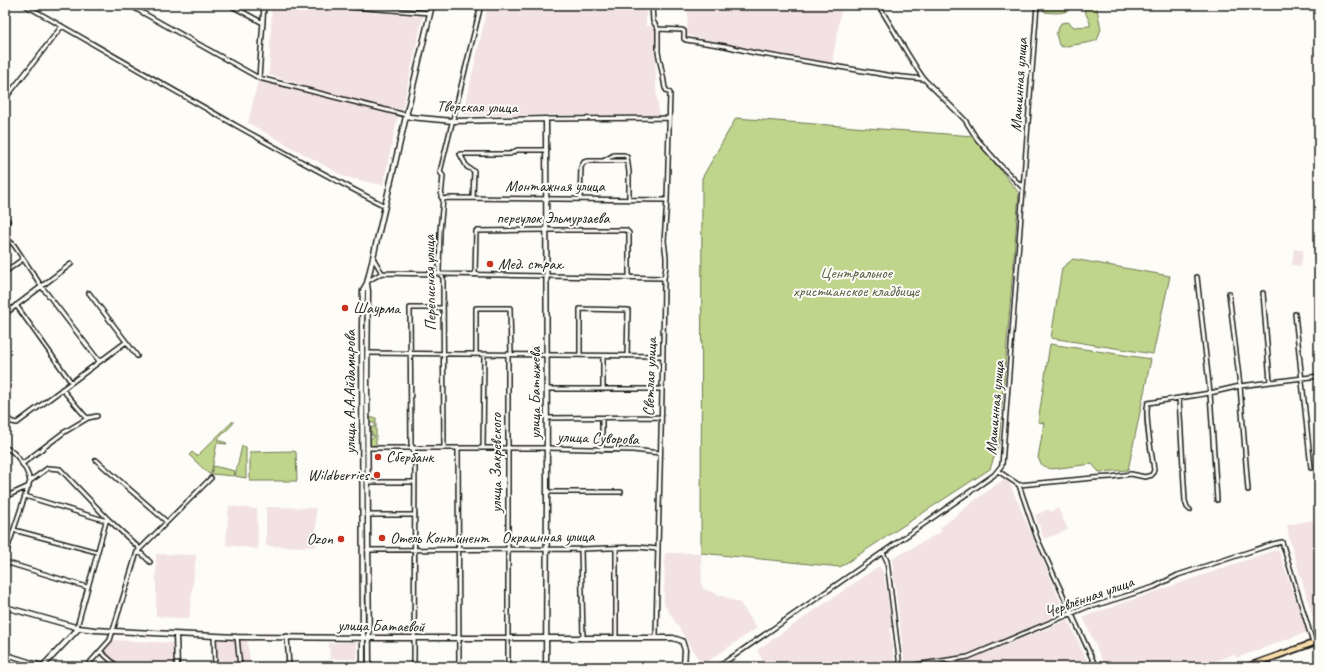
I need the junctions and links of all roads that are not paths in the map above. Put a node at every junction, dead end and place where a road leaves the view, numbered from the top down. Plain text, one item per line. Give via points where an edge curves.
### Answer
1 (25, 5) edge
2 (129, 5) edge
3 (230, 5) edge
4 (264, 5) edge
5 (325, 5) edge
6 (432, 5) edge
7 (482, 5) edge
8 (652, 5) edge
9 (878, 5) edge
10 (1037, 5) edge
11 (430, 13) junction
12 (263, 23) junction
13 (62, 26) junction
14 (658, 29) junction
15 (259, 78) junction
16 (924, 80) junction
17 (5, 99) edge
18 (406, 115) junction
19 (669, 118) junction
20 (546, 119) junction
21 (453, 121) junction
22 (547, 150) junction
23 (603, 161) junction
24 (627, 161) junction
25 (1024, 188) junction
26 (473, 198) junction
27 (547, 198) junction
28 (443, 199) junction
29 (580, 199) junction
30 (629, 199) junction
31 (667, 200) junction
32 (385, 206) junction
33 (8, 221) dead end
34 (5, 224) edge
35 (547, 230) junction
36 (5, 237) edge
37 (373, 258) junction
38 (23, 259) junction
39 (71, 264) dead end
40 (5, 272) edge
41 (382, 273) junction
42 (441, 275) junction
43 (475, 275) junction
44 (546, 275) junction
45 (1197, 277) dead end
46 (629, 278) junction
47 (664, 278) junction
48 (367, 282) junction
49 (42, 286) junction
50 (363, 290) junction
51 (368, 291) junction
52 (89, 293) dead end
53 (1229, 293) dead end
54 (1263, 293) dead end
55 (16, 305) junction
56 (443, 308) junction
57 (5, 314) edge
58 (1295, 314) dead end
59 (126, 342) junction
60 (367, 353) junction
61 (410, 353) junction
62 (443, 354) junction
63 (476, 354) junction
64 (484, 354) junction
65 (510, 354) junction
66 (547, 355) junction
67 (580, 355) junction
68 (137, 356) dead end
69 (603, 356) junction
70 (627, 356) junction
71 (663, 356) junction
72 (99, 362) junction
73 (1319, 376) edge
74 (1301, 378) junction
75 (71, 382) junction
76 (1270, 382) junction
77 (1240, 386) junction
78 (62, 389) junction
79 (547, 389) junction
80 (603, 389) junction
81 (662, 389) junction
82 (1210, 393) junction
83 (1179, 398) junction
84 (5, 416) edge
85 (96, 416) dead end
86 (661, 417) junction
87 (88, 418) junction
88 (547, 418) junction
89 (602, 418) junction
90 (5, 448) edge
91 (367, 448) junction
92 (444, 448) junction
93 (483, 448) junction
94 (507, 448) junction
95 (547, 448) junction
96 (412, 449) junction
97 (458, 449) junction
98 (602, 450) junction
99 (660, 453) junction
100 (96, 460) dead end
101 (21, 463) junction
102 (1311, 468) dead end
103 (998, 471) junction
104 (211, 478) dead end
105 (30, 481) junction
106 (367, 482) junction
107 (415, 482) junction
108 (1019, 485) junction
109 (29, 486) junction
110 (1248, 490) dead end
111 (547, 492) junction
112 (621, 492) dead end
113 (25, 496) junction
114 (5, 497) edge
115 (1218, 500) dead end
116 (1190, 510) dead end
117 (367, 515) junction
118 (415, 515) junction
119 (107, 520) junction
120 (167, 522) junction
121 (14, 530) junction
122 (459, 548) junction
123 (616, 548) junction
124 (415, 549) junction
125 (546, 549) junction
126 (581, 549) junction
127 (658, 549) junction
128 (138, 550) junction
129 (367, 550) junction
130 (508, 550) junction
131 (98, 552) junction
132 (882, 553) junction
133 (5, 554) edge
134 (5, 562) edge
135 (150, 562) dead end
136 (87, 587) junction
137 (5, 607) edge
138 (1073, 614) junction
139 (78, 627) junction
140 (112, 631) junction
141 (176, 635) junction
142 (214, 636) junction
143 (287, 636) junction
144 (237, 637) junction
145 (363, 638) junction
146 (368, 638) junction
147 (414, 638) junction
148 (459, 638) junction
149 (583, 638) junction
150 (616, 638) junction
151 (656, 638) junction
152 (508, 639) junction
153 (546, 639) junction
154 (1319, 640) edge
155 (1313, 643) junction
156 (100, 651) junction
157 (5, 654) edge
158 (42, 666) edge
159 (86, 667) edge
160 (118, 667) edge
161 (177, 667) edge
162 (215, 667) edge
163 (240, 667) edge
164 (289, 667) edge
165 (363, 667) edge
166 (368, 667) edge
167 (414, 667) edge
168 (459, 667) edge
169 (508, 667) edge
170 (546, 667) edge
171 (684, 667) edge
172 (718, 667) edge
173 (901, 667) edge
174 (1096, 667) edge
175 (1246, 667) edge

1 - 13 street
2 - 15 street, Тверская улица
3 - 12 street
4 - 12 street
5 - 11 street
6 - 11 main road
7 - 21 street, Переписная улица
8 - 14 street, Светлая улица via 653,21
9 - 16 street
10 - 25 street, Машинная улица
11 - 18 main road
12 - 15 street
13 - 17 street
13 - 32 street
14 - 16 street via 682,30 686,40
14 - 19 street, Светлая улица via 661,68 665,88 670,93
15 - 18 street, Тверская улица
16 - 25 street via 965,120 977,139
18 - 21 main road, Тверская улица
18 - 32 main road
19 - 20 street, Тверская улица
19 - 31 street, Светлая улица
20 - 21 main road, Тверская улица
20 - 22 main road, улица Батыжева
21 - 28 street, Переписная улица via 440,172 443,176
22 - 26 street via 516,150 510,154 460,154 467,167 474,171
22 - 27 main road, улица Батыжева
23 - 24 street
23 - 24 street via 614,155 625,155
23 - 29 street via 584,162 581,167
24 - 30 street
25 - 103 street, Машинная улица via 1003,463
26 - 27 street, Монтажная улица
26 - 28 street, Монтажная улица
27 - 29 street, Монтажная улица
27 - 35 main road, улица Батыжева
28 - 42 street, Переписная улица via 439,272
29 - 30 street, Монтажная улица
30 - 31 street, Монтажная улица
31 - 47 street, Светлая улица
32 - 37 main road
33 - 34 street
35 - 43 street, переулок Эльмурзаева via 476,231
35 - 44 main road, улица Батыжева
35 - 46 street, переулок Эльмурзаева via 628,231
36 - 38 street
37 - 41 street
37 - 48 main road
38 - 40 street
38 - 49 street
39 - 49 street
41 - 42 street
41 - 48 street
42 - 43 street
42 - 56 street, Переписная улица
43 - 44 street
44 - 46 street
44 - 66 main road, улица Батыжева
45 - 82 street
46 - 47 street
47 - 71 street, Светлая улица
48 - 50 main road
48 - 51 main road, улица А.А.Айдамирова
49 - 55 street
49 - 72 street
50 - 51 main road
50 - 145 main road, улица А.А.Айдамирова
51 - 60 main road, улица А.А.Айдамирова
52 - 59 street
53 - 77 street
54 - 76 street
55 - 57 street
55 - 75 street
56 - 61 street via 410,308
56 - 62 street, Переписная улица
58 - 74 street
59 - 68 street
59 - 72 street
60 - 61 street
60 - 91 main road, улица А.А.Айдамирова
61 - 62 street
61 - 96 street
62 - 63 street
62 - 92 street, Переписная улица
63 - 64 street
63 - 65 street, улица Закревского via 476,308 510,308
64 - 65 street
64 - 93 street
65 - 66 street
65 - 94 street, улица Закревского
66 - 67 street
66 - 79 main road, улица Батыжева
67 - 69 street
67 - 70 street via 580,309 628,310
69 - 70 street
69 - 80 street
70 - 71 street
71 - 81 street, Светлая улица
72 - 75 street
73 - 74 street
74 - 76 street
74 - 102 street
75 - 78 street
76 - 77 street
77 - 82 street
77 - 110 street
78 - 84 street via 17,423
78 - 87 street
79 - 80 street
79 - 88 main road, улица Батыжева
80 - 81 street
81 - 86 street, Светлая улица
82 - 83 street
82 - 115 street
83 - 108 street via 1148,403 1148,429 1154,470 1152,475 1145,477 1131,474
83 - 116 street via 1185,500
85 - 87 street
86 - 89 street
86 - 99 street, Светлая улица
87 - 101 street
88 - 89 street
88 - 95 main road, улица Батыжева
89 - 98 street
90 - 101 street via 10,449
91 - 96 street, улица Суворова
91 - 106 main road, улица А.А.Айдамирова
92 - 96 street, улица Суворова
92 - 97 street, улица Суворова
93 - 94 street, улица Суворова
93 - 97 street, улица Суворова
94 - 95 street, улица Суворова
94 - 130 street, улица Закревского
95 - 98 street, улица Суворова
95 - 111 main road, улица Батыжева
96 - 107 street via 415,454
97 - 122 street
98 - 99 street, улица Суворова
99 - 127 street, Светлая улица
100 - 120 street
101 - 105 street
103 - 108 street
103 - 132 street, Машинная улица
104 - 120 street
105 - 109 street
105 - 119 street via 48,468 60,469
106 - 107 street
106 - 117 main road, улица А.А.Айдамирова
107 - 118 street
108 - 138 street via 1052,573
109 - 113 street
109 - 114 street
111 - 112 street
111 - 125 main road, улица Батыжева
113 - 119 street
113 - 121 street
117 - 118 street
117 - 129 main road, улица А.А.Айдамирова
118 - 124 street
119 - 128 street
119 - 131 street
120 - 128 street
121 - 131 street
121 - 133 street
122 - 124 street, Окраинная улица
122 - 130 street, Окраинная улица
122 - 148 street
123 - 126 street, Окраинная улица
123 - 127 street, Окраинная улица
123 - 150 street
124 - 129 street, Окраинная улица
124 - 147 street
125 - 126 street, Окраинная улица
125 - 130 street, Окраинная улица
125 - 153 main road, улица Батыжева
126 - 149 street
127 - 151 street, Светлая улица
128 - 135 street
128 - 140 street
129 - 146 main road, улица А.А.Айдамирова
130 - 152 street, улица Закревского
131 - 136 street
132 - 172 street, Машинная улица
132 - 173 street via 887,561
134 - 136 street
136 - 139 street
137 - 139 main road, улица Батаевой
138 - 155 street, Червлённая улица via 1089,606 1154,587 1178,575 1282,542
138 - 173 street, Червлённая улица via 968,658
138 - 174 street
139 - 140 main road, улица Батаевой
139 - 158 main road
140 - 141 main road, улица Батаевой
140 - 156 street via 110,640
141 - 142 main road, улица Батаевой
141 - 161 main road
142 - 144 main road, улица Батаевой
142 - 162 street
143 - 144 main road, улица Батаевой
143 - 145 main road, улица Батаевой
143 - 164 street
144 - 163 street
145 - 146 main road, улица Батаевой
145 - 165 main road, улица А.А.Айдамирова
146 - 147 main road, улица Батаевой
146 - 166 main road, улица А.А.Айдамирова
147 - 148 main road, улица Батаевой
147 - 167 street
148 - 152 main road, улица Батаевой
148 - 168 street
149 - 150 main road, улица Батаевой
149 - 153 main road, улица Батаевой
150 - 151 main road, улица Батаевой
151 - 171 main road, улица Батаевой via 682,641 685,650
152 - 153 main road, улица Батаевой
152 - 169 street, улица Закревского
153 - 170 main road, улица Батыжева
154 - 155 main road
155 - 175 main road
156 - 159 street
156 - 160 street
157 - 158 street

